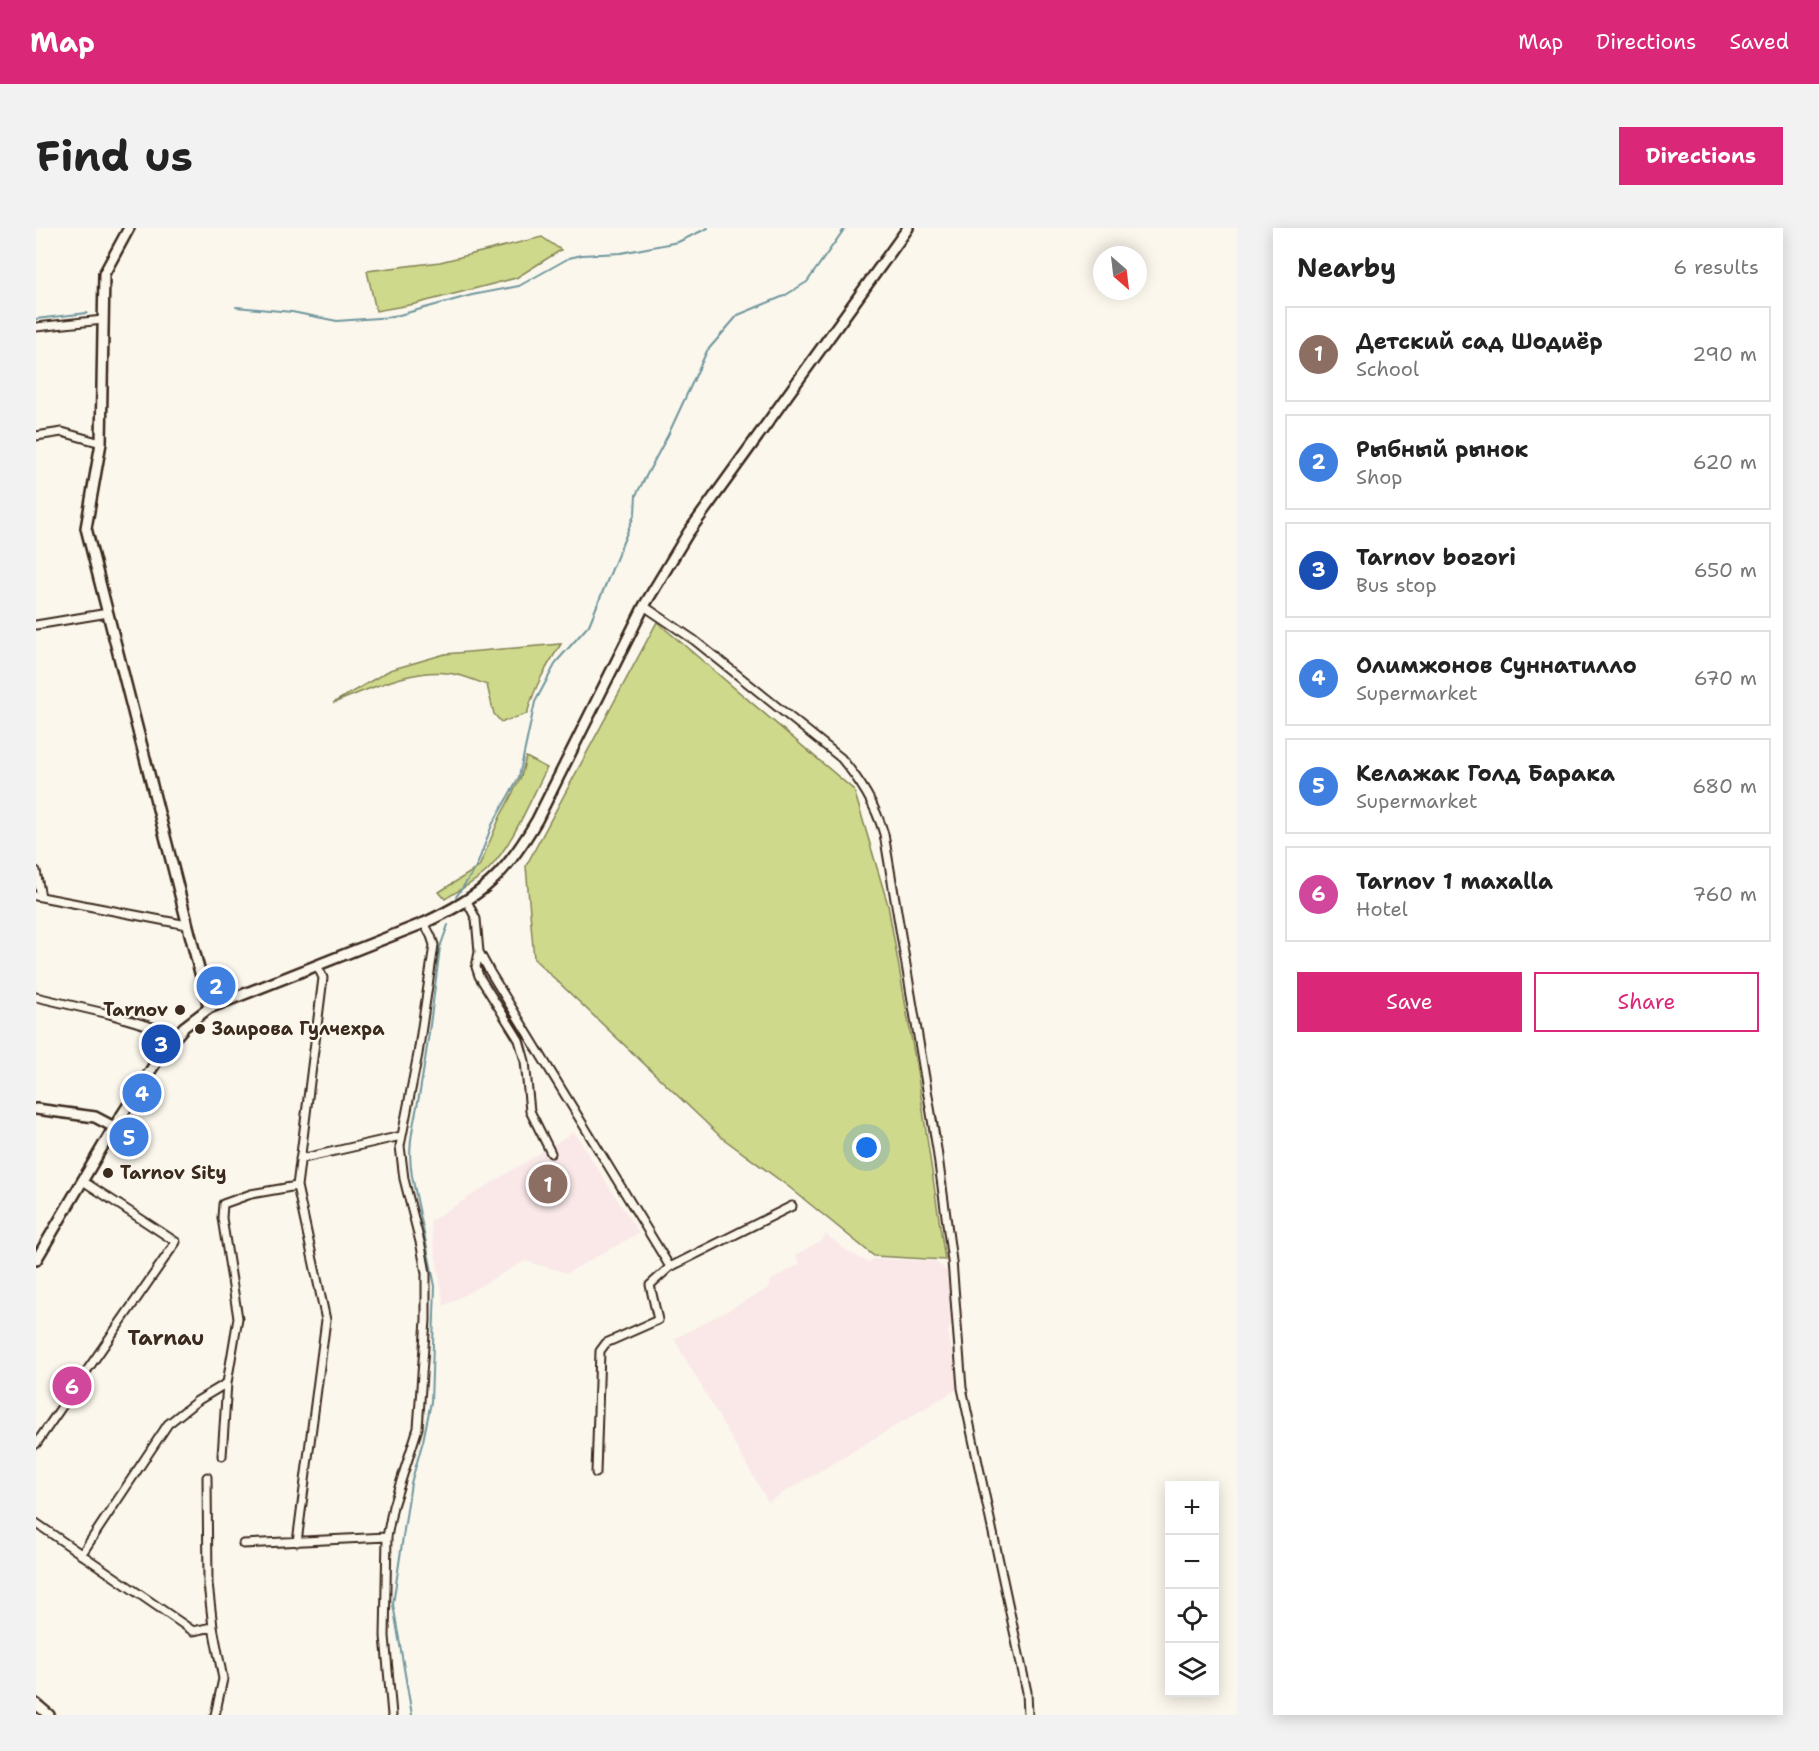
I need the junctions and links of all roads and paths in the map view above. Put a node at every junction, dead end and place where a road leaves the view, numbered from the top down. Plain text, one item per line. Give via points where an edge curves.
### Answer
1 (129, 228) edge
2 (908, 228) edge
3 (103, 320) junction
4 (36, 327) edge
5 (36, 436) edge
6 (101, 442) junction
7 (644, 606) junction
8 (108, 613) junction
9 (36, 625) edge
10 (36, 870) edge
11 (39, 897) edge
12 (467, 901) junction
13 (424, 923) junction
14 (187, 925) junction
15 (479, 952) junction
16 (317, 965) junction
17 (36, 998) edge
18 (209, 1008) junction
19 (176, 1034) junction
20 (36, 1109) edge
21 (114, 1127) junction
22 (401, 1136) junction
23 (551, 1153) dead end
24 (300, 1159) junction
25 (83, 1181) junction
26 (297, 1186) junction
27 (792, 1206) dead end
28 (36, 1260) edge
29 (670, 1267) junction
30 (227, 1383) junction
31 (36, 1444) edge
32 (222, 1456) dead end
33 (597, 1473) dead end
34 (207, 1477) dead end
35 (36, 1523) edge
36 (387, 1537) junction
37 (297, 1542) junction
38 (243, 1544) dead end
39 (81, 1555) junction
40 (213, 1627) junction
41 (36, 1704) edge
42 (48, 1715) edge
43 (215, 1715) edge
44 (392, 1715) edge
45 (1028, 1715) edge

1 - 3 main road via 104,274
2 - 7 main road via 694,524
3 - 4 street
3 - 6 main road
5 - 6 street via 62,432
6 - 8 main road via 86,528
7 - 12 main road via 523,844 494,880
7 - 45 street via 694,640 842,758 877,813 886,846 937,1149 952,1261 962,1388 1027,1692
8 - 9 street
8 - 14 main road
10 - 11 street
11 - 14 street
12 - 13 main road
12 - 15 street via 476,918
13 - 16 main road
13 - 22 street via 434,945
14 - 18 main road
15 - 23 street via 479,976 519,1040 530,1111
15 - 29 street
16 - 18 main road
16 - 24 street via 323,978
17 - 19 street
18 - 19 main road
19 - 21 main road
20 - 21 main road via 95,1118
21 - 25 main road
22 - 24 street
22 - 36 street via 404,1179 426,1273 426,1320 418,1428
24 - 26 street
25 - 28 main road
25 - 31 street via 176,1242
26 - 30 street via 251,1194 223,1204 238,1318
26 - 37 street via 326,1320
27 - 29 street
29 - 33 street via 650,1285 658,1320 606,1343 600,1351
30 - 32 street
30 - 39 street via 168,1424
34 - 40 street via 208,1584
35 - 39 street
36 - 37 street
36 - 44 street via 385,1636
37 - 38 street
39 - 40 street via 193,1631
40 - 43 street via 223,1680
41 - 42 main road

